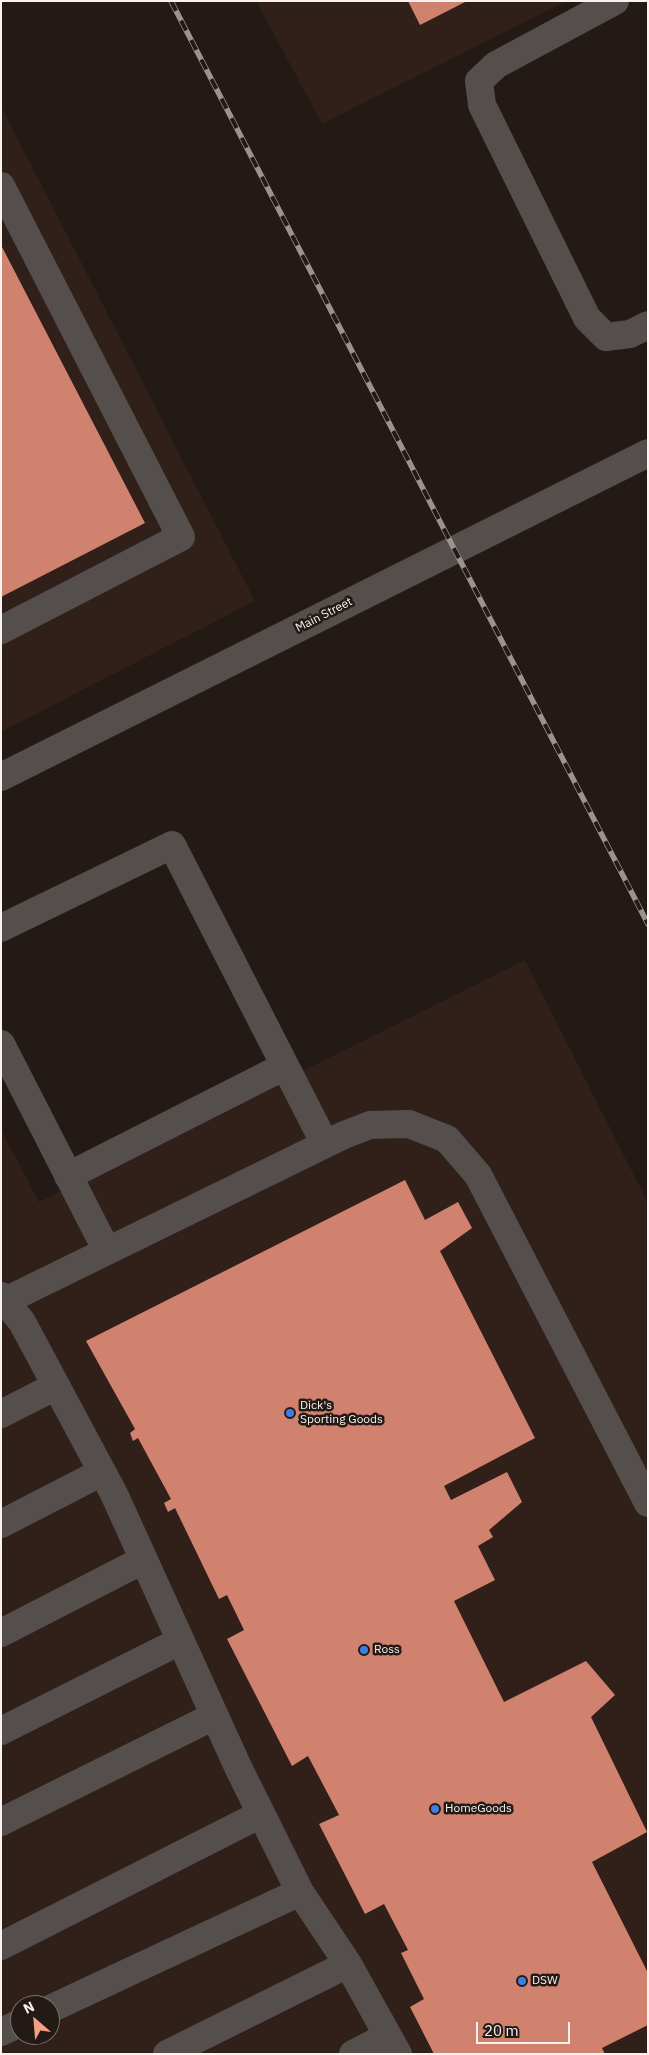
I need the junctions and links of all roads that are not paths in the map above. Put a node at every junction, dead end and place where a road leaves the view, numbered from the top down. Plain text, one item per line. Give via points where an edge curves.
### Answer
1 (615, 1) edge
2 (1, 186) edge
3 (648, 325) edge
4 (648, 454) edge
5 (1, 630) edge
6 (1, 777) edge
7 (1, 928) edge
8 (1, 1044) edge
9 (286, 1066) junction
10 (325, 1144) junction
11 (68, 1176) junction
12 (107, 1251) junction
13 (2, 1296) edge
14 (56, 1386) junction
15 (1, 1414) edge
16 (102, 1472) junction
17 (648, 1503) edge
18 (1, 1524) edge
19 (143, 1560) junction
20 (1, 1633) edge
21 (180, 1641) junction
22 (214, 1716) junction
23 (1, 1731) edge
24 (261, 1814) junction
25 (1, 1822) edge
26 (300, 1892) junction
27 (1, 1946) edge
28 (348, 1964) junction
29 (60, 2004) edge
30 (393, 2045) edge
31 (167, 2054) edge
32 (353, 2054) edge

1 - 3 street via 496,65 479,81 482,105 586,318 606,337 630,334
2 - 5 street via 181,537
4 - 6 street, Main Street
7 - 9 street via 172,845
8 - 11 street
9 - 10 street
9 - 11 street
10 - 12 street
10 - 17 street via 370,1125 409,1124 447,1139 478,1176
11 - 12 street
12 - 13 street
13 - 14 street via 22,1322
14 - 15 street
14 - 16 street
16 - 18 street
16 - 19 street
19 - 20 street
19 - 21 street
21 - 22 street
21 - 23 street
22 - 24 street
22 - 25 street
24 - 26 street
24 - 27 street
26 - 28 street
26 - 29 street
28 - 30 street
28 - 31 street
30 - 32 street

